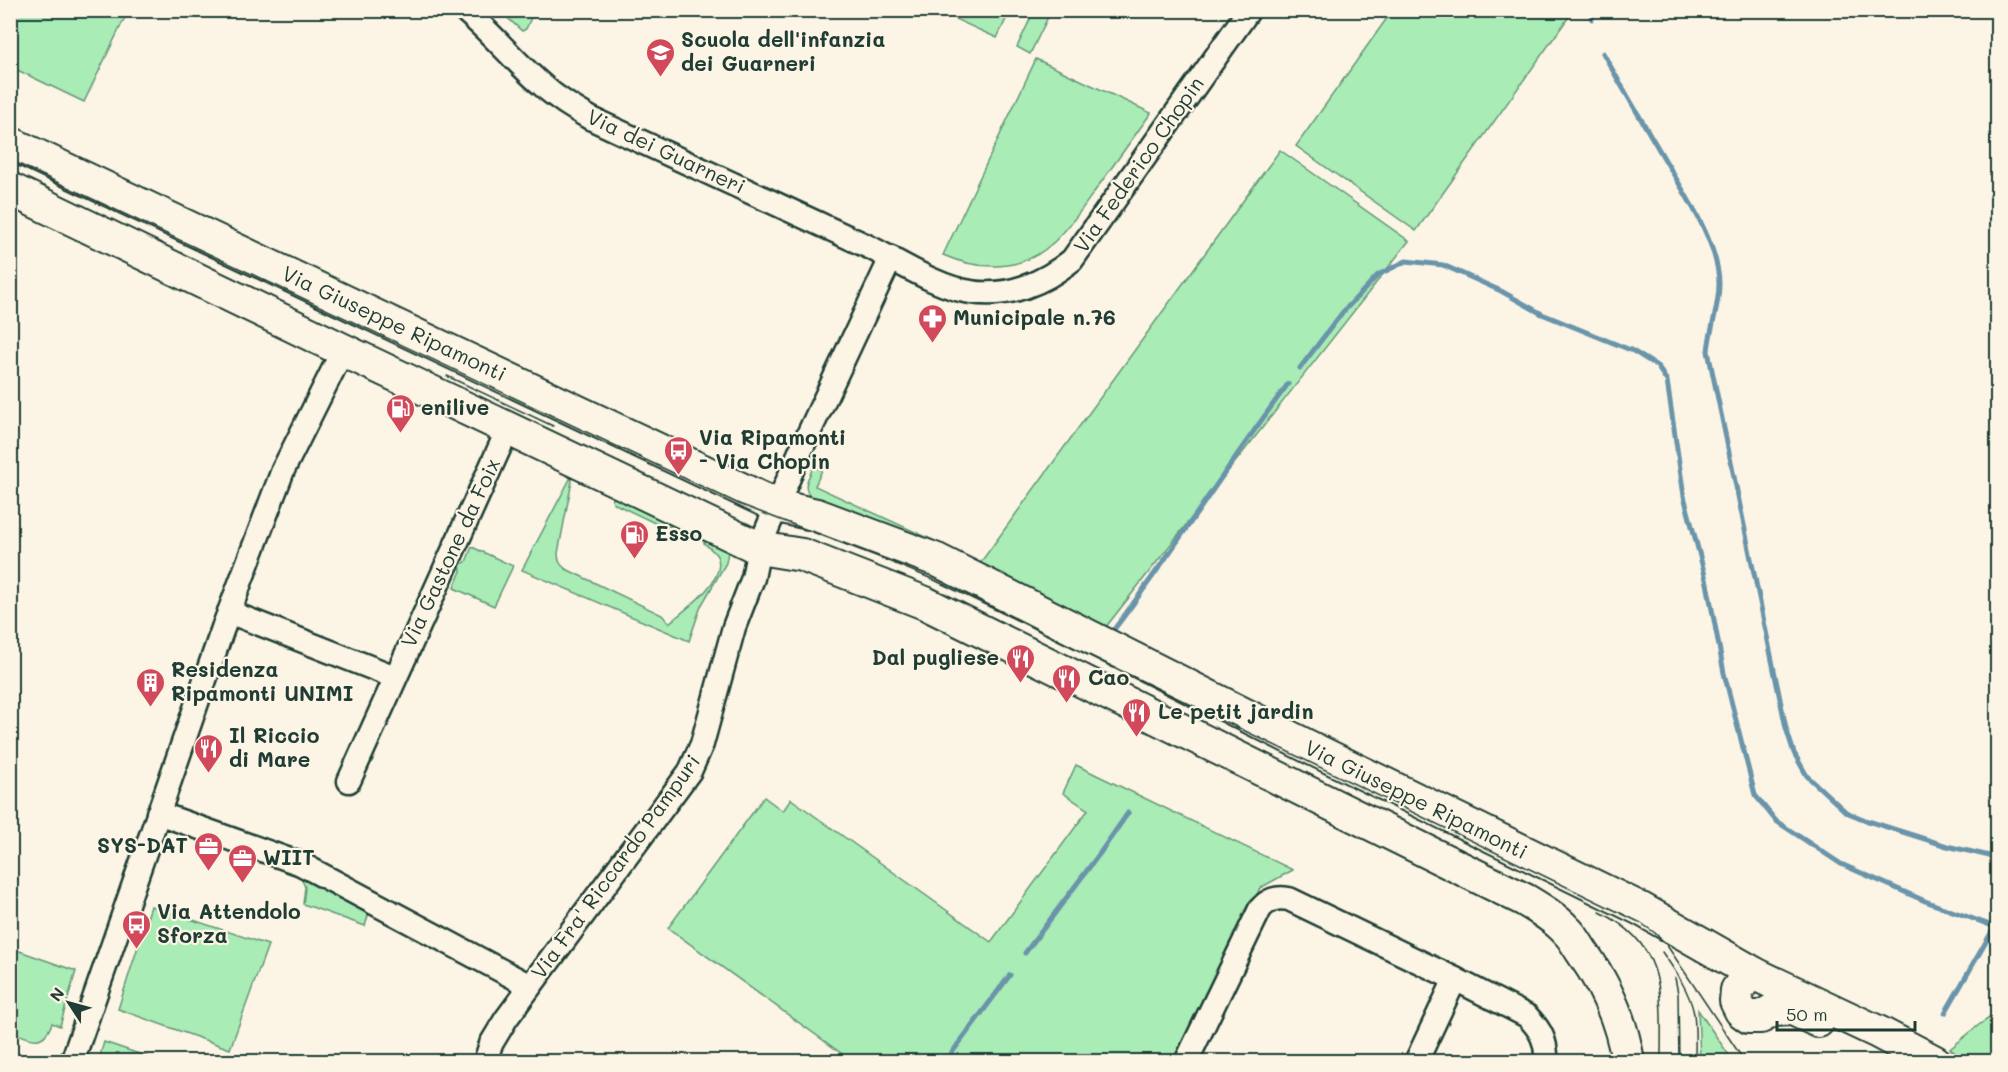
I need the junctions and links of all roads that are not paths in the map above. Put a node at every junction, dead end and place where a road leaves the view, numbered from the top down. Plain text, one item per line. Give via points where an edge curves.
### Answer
1 (464, 10) edge
2 (1249, 10) edge
3 (10, 143) edge
4 (10, 189) edge
5 (891, 258) junction
6 (343, 350) junction
7 (508, 429) junction
8 (777, 506) junction
9 (759, 548) junction
10 (229, 612) junction
11 (394, 677) junction
12 (349, 781) dead end
13 (158, 813) junction
14 (1755, 974) junction
15 (1455, 979) junction
16 (530, 986) junction
17 (72, 1062) edge
18 (485, 1062) edge
19 (1186, 1062) edge
20 (1416, 1062) edge
21 (1546, 1062) edge
22 (1628, 1062) edge
23 (1900, 1062) edge
24 (1935, 1062) edge

1 - 5 street, Via dei Guarneri via 567,105
2 - 5 street, Via Federico Chopin via 1064,266 1038,282 991,294 951,288
3 - 8 street, Via Giuseppe Ripamonti
4 - 6 street, Via Giuseppe Ripamonti
5 - 8 street
6 - 7 street, Via Giuseppe Ripamonti
6 - 10 street via 283,470
7 - 9 street, Via Giuseppe Ripamonti
7 - 11 street, Via Gastone da Foix
8 - 9 street
8 - 14 street, Via Giuseppe Ripamonti via 817,515 937,560 1641,909
9 - 16 street, Via Fra' Riccardo Pampuri via 702,744 690,771
9 - 22 street, Via Giuseppe Ripamonti via 802,555 925,603 1544,911 1567,930 1611,999
10 - 11 street
10 - 13 street
11 - 12 street, Via Gastone da Foix
13 - 16 street via 302,864
13 - 17 street
14 - 23 street via 1737,990 1741,1011 1749,1017 1793,1009
14 - 24 street, Via Giuseppe Ripamonti
15 - 19 street via 1289,899 1268,900 1260,909
15 - 20 street
15 - 21 street via 1527,1016 1543,1035
16 - 18 street, Via Fra' Riccardo Pampuri via 491,1044

